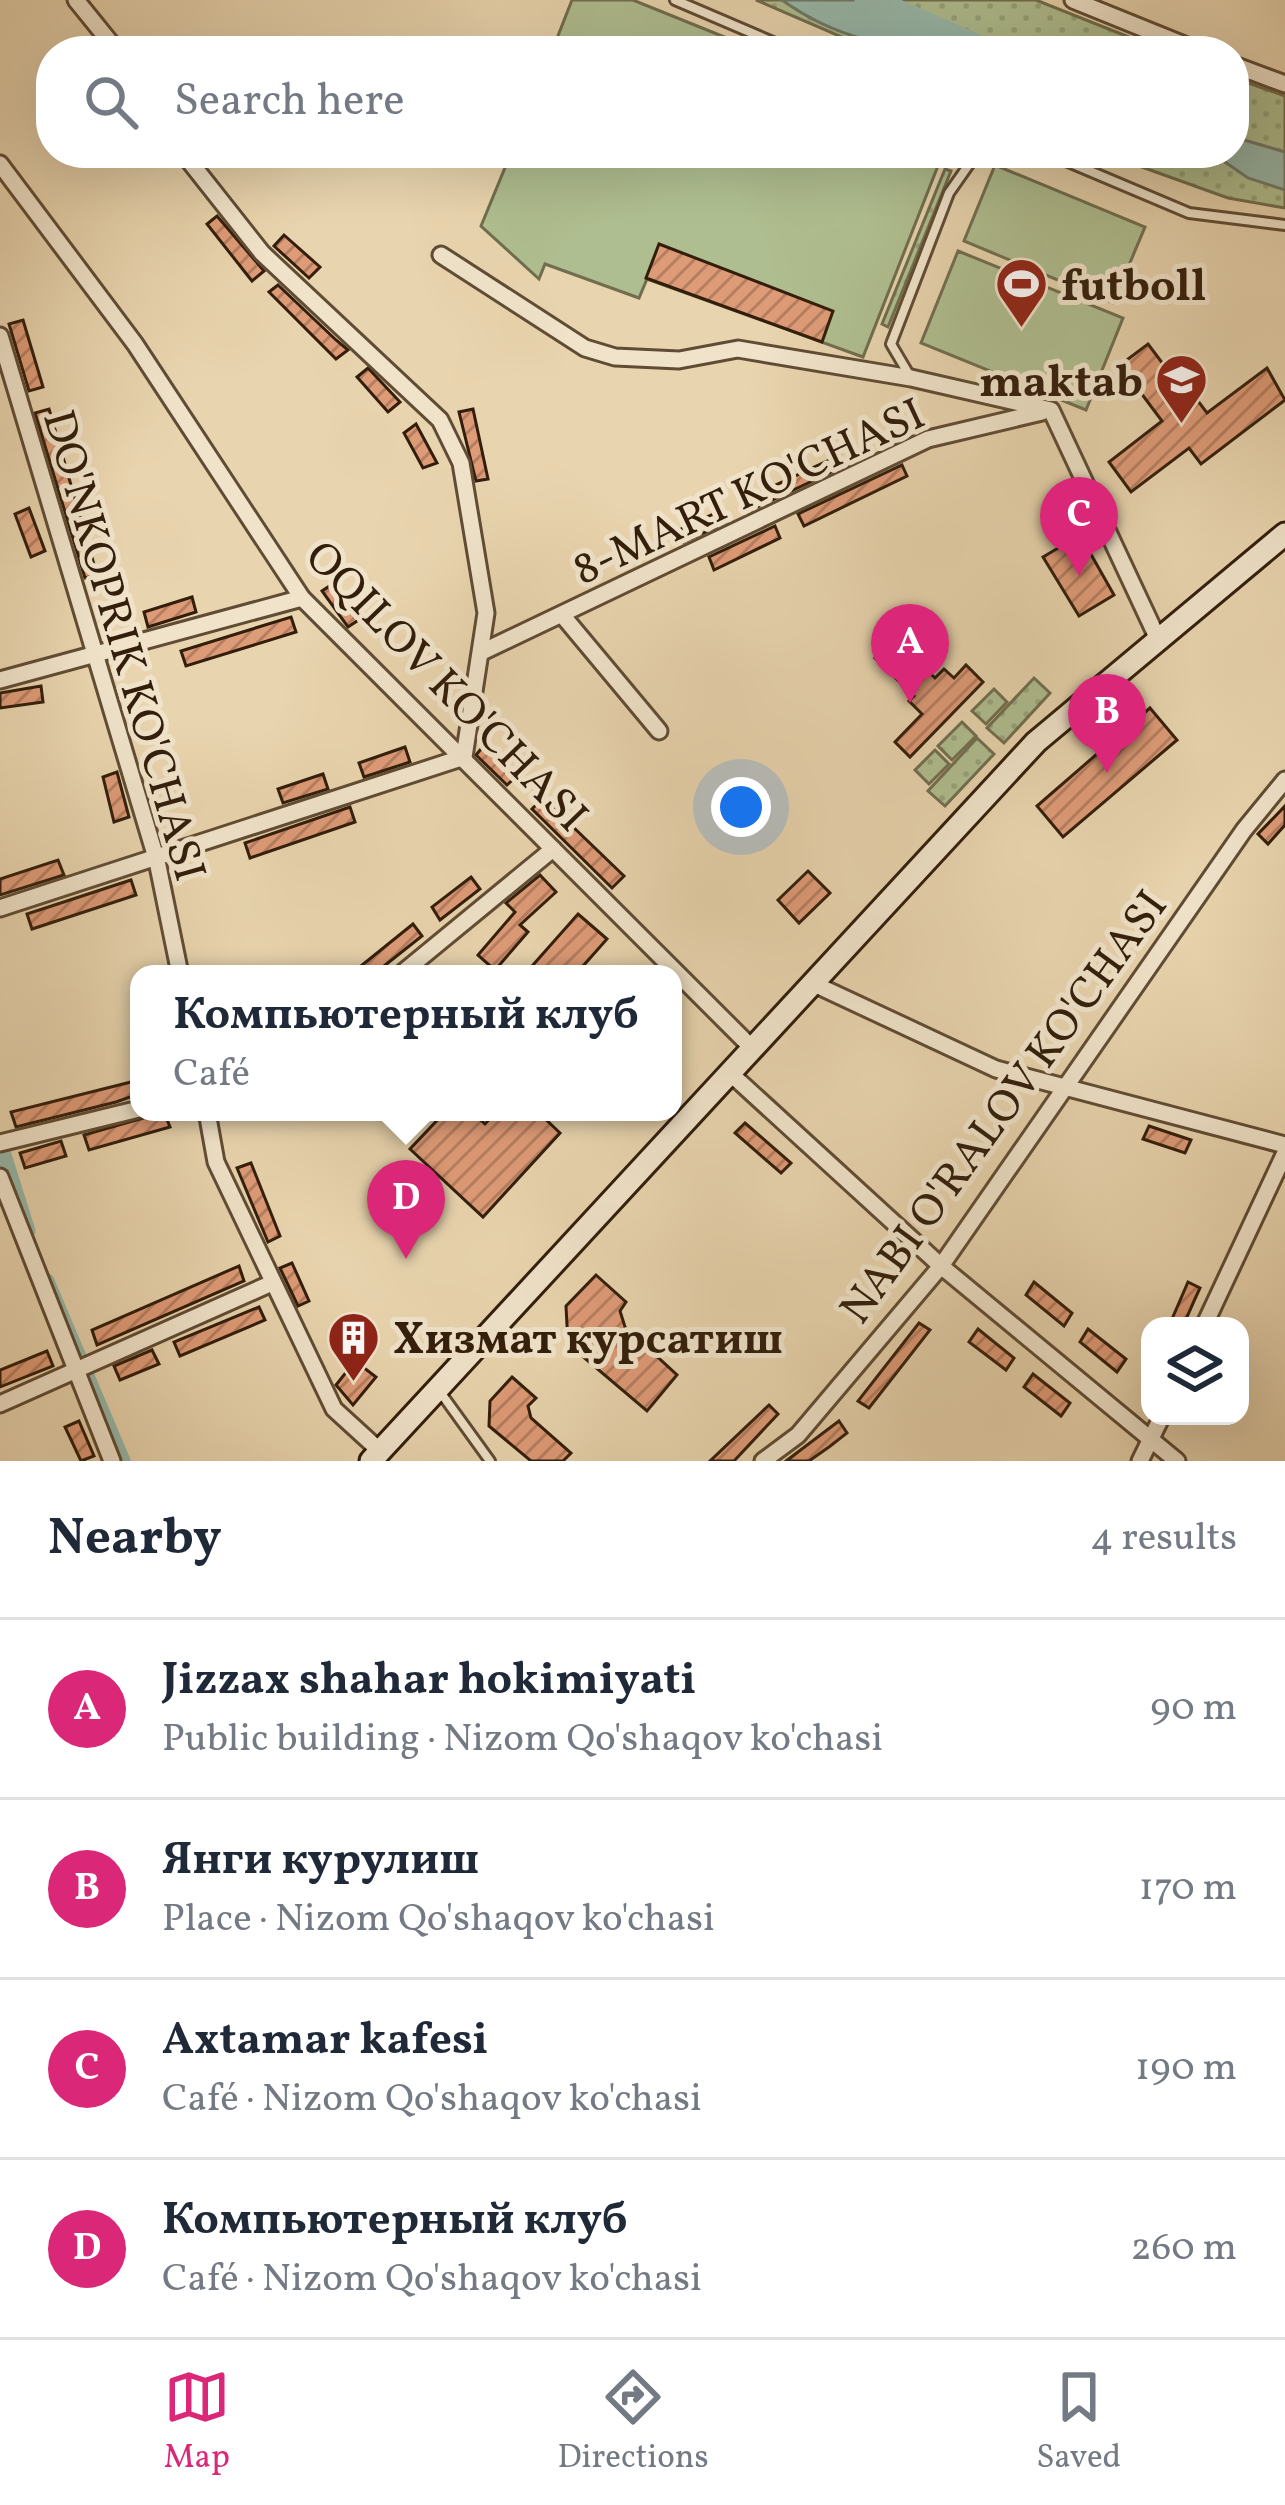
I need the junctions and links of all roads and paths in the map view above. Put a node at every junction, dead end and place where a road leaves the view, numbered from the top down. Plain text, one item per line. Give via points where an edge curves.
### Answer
1 (76, 0) edge
2 (675, 0) edge
3 (1072, 0) edge
4 (106, 36) edge
5 (759, 36) edge
6 (1162, 36) edge
7 (1249, 71) edge
8 (1285, 84) edge
9 (0, 164) edge
10 (195, 168) edge
11 (967, 168) edge
12 (1082, 168) edge
13 (1285, 225) edge
14 (441, 255) dead end
15 (0, 336) edge
16 (911, 378) junction
17 (1051, 410) junction
18 (1285, 534) edge
19 (302, 598) junction
20 (563, 616) junction
21 (1157, 637) junction
22 (482, 652) junction
23 (98, 655) junction
24 (0, 680) edge
25 (659, 731) dead end
26 (464, 757) junction
27 (1285, 780) edge
28 (553, 848) junction
29 (157, 861) junction
30 (0, 908) edge
31 (178, 965) edge
32 (412, 965) edge
33 (669, 965) edge
34 (682, 978) edge
35 (812, 983) junction
36 (753, 1049) junction
37 (731, 1074) junction
38 (1068, 1090) junction
39 (130, 1111) edge
40 (209, 1121) edge
41 (2, 1143) edge
42 (1285, 1149) edge
43 (0, 1177) edge
44 (941, 1267) junction
45 (272, 1283) junction
46 (1208, 1317) edge
47 (82, 1368) junction
48 (438, 1389) junction
49 (0, 1404) edge
50 (1158, 1425) edge
51 (1150, 1441) junction
52 (375, 1456) edge
53 (112, 1461) edge
54 (490, 1461) edge
55 (764, 1461) edge
56 (1140, 1461) edge
57 (1177, 1461) edge

1 - 4 street
2 - 5 lane
3 - 6 street
7 - 8 street
9 - 19 street, OQILOV KO'CHASI via 135,344
10 - 22 street via 262,253 440,420 461,464 486,613
11 - 16 lane via 891,344
12 - 13 lane via 1189,213
14 - 16 street via 585,347 616,357 738,350
15 - 23 street, DO'NKOPRIK KO'CHASI
16 - 17 street
17 - 20 street, 8-MART KO'CHASI via 928,439
17 - 21 street
18 - 21 main road
19 - 23 street
19 - 26 street, OQILOV KO'CHASI
20 - 22 street, 8-MART KO'CHASI
20 - 25 street
21 - 35 main road via 1036,742
22 - 26 street
23 - 24 street
23 - 29 street, DO'NKOPRIK KO'CHASI
26 - 28 street, OQILOV KO'CHASI
26 - 29 street
27 - 38 street, NABI O'RALOV KO'CHASI
28 - 32 street
28 - 33 street, OQILOV KO'CHASI
29 - 30 street
29 - 31 street, DO'NKOPRIK KO'CHASI
34 - 36 street, OQILOV KO'CHASI
35 - 36 main road
35 - 38 street via 995,1069
36 - 37 main road
37 - 44 street
37 - 48 main road
38 - 42 street
38 - 44 street, NABI O'RALOV KO'CHASI
39 - 41 street
40 - 45 street via 216,1162
42 - 46 street
43 - 47 street
44 - 51 street
44 - 55 street, NABI O'RALOV KO'CHASI via 798,1435
45 - 47 street
45 - 52 street via 334,1409
47 - 49 street
47 - 53 street
48 - 52 main road
48 - 54 lane
50 - 51 street
51 - 56 street
51 - 57 street

